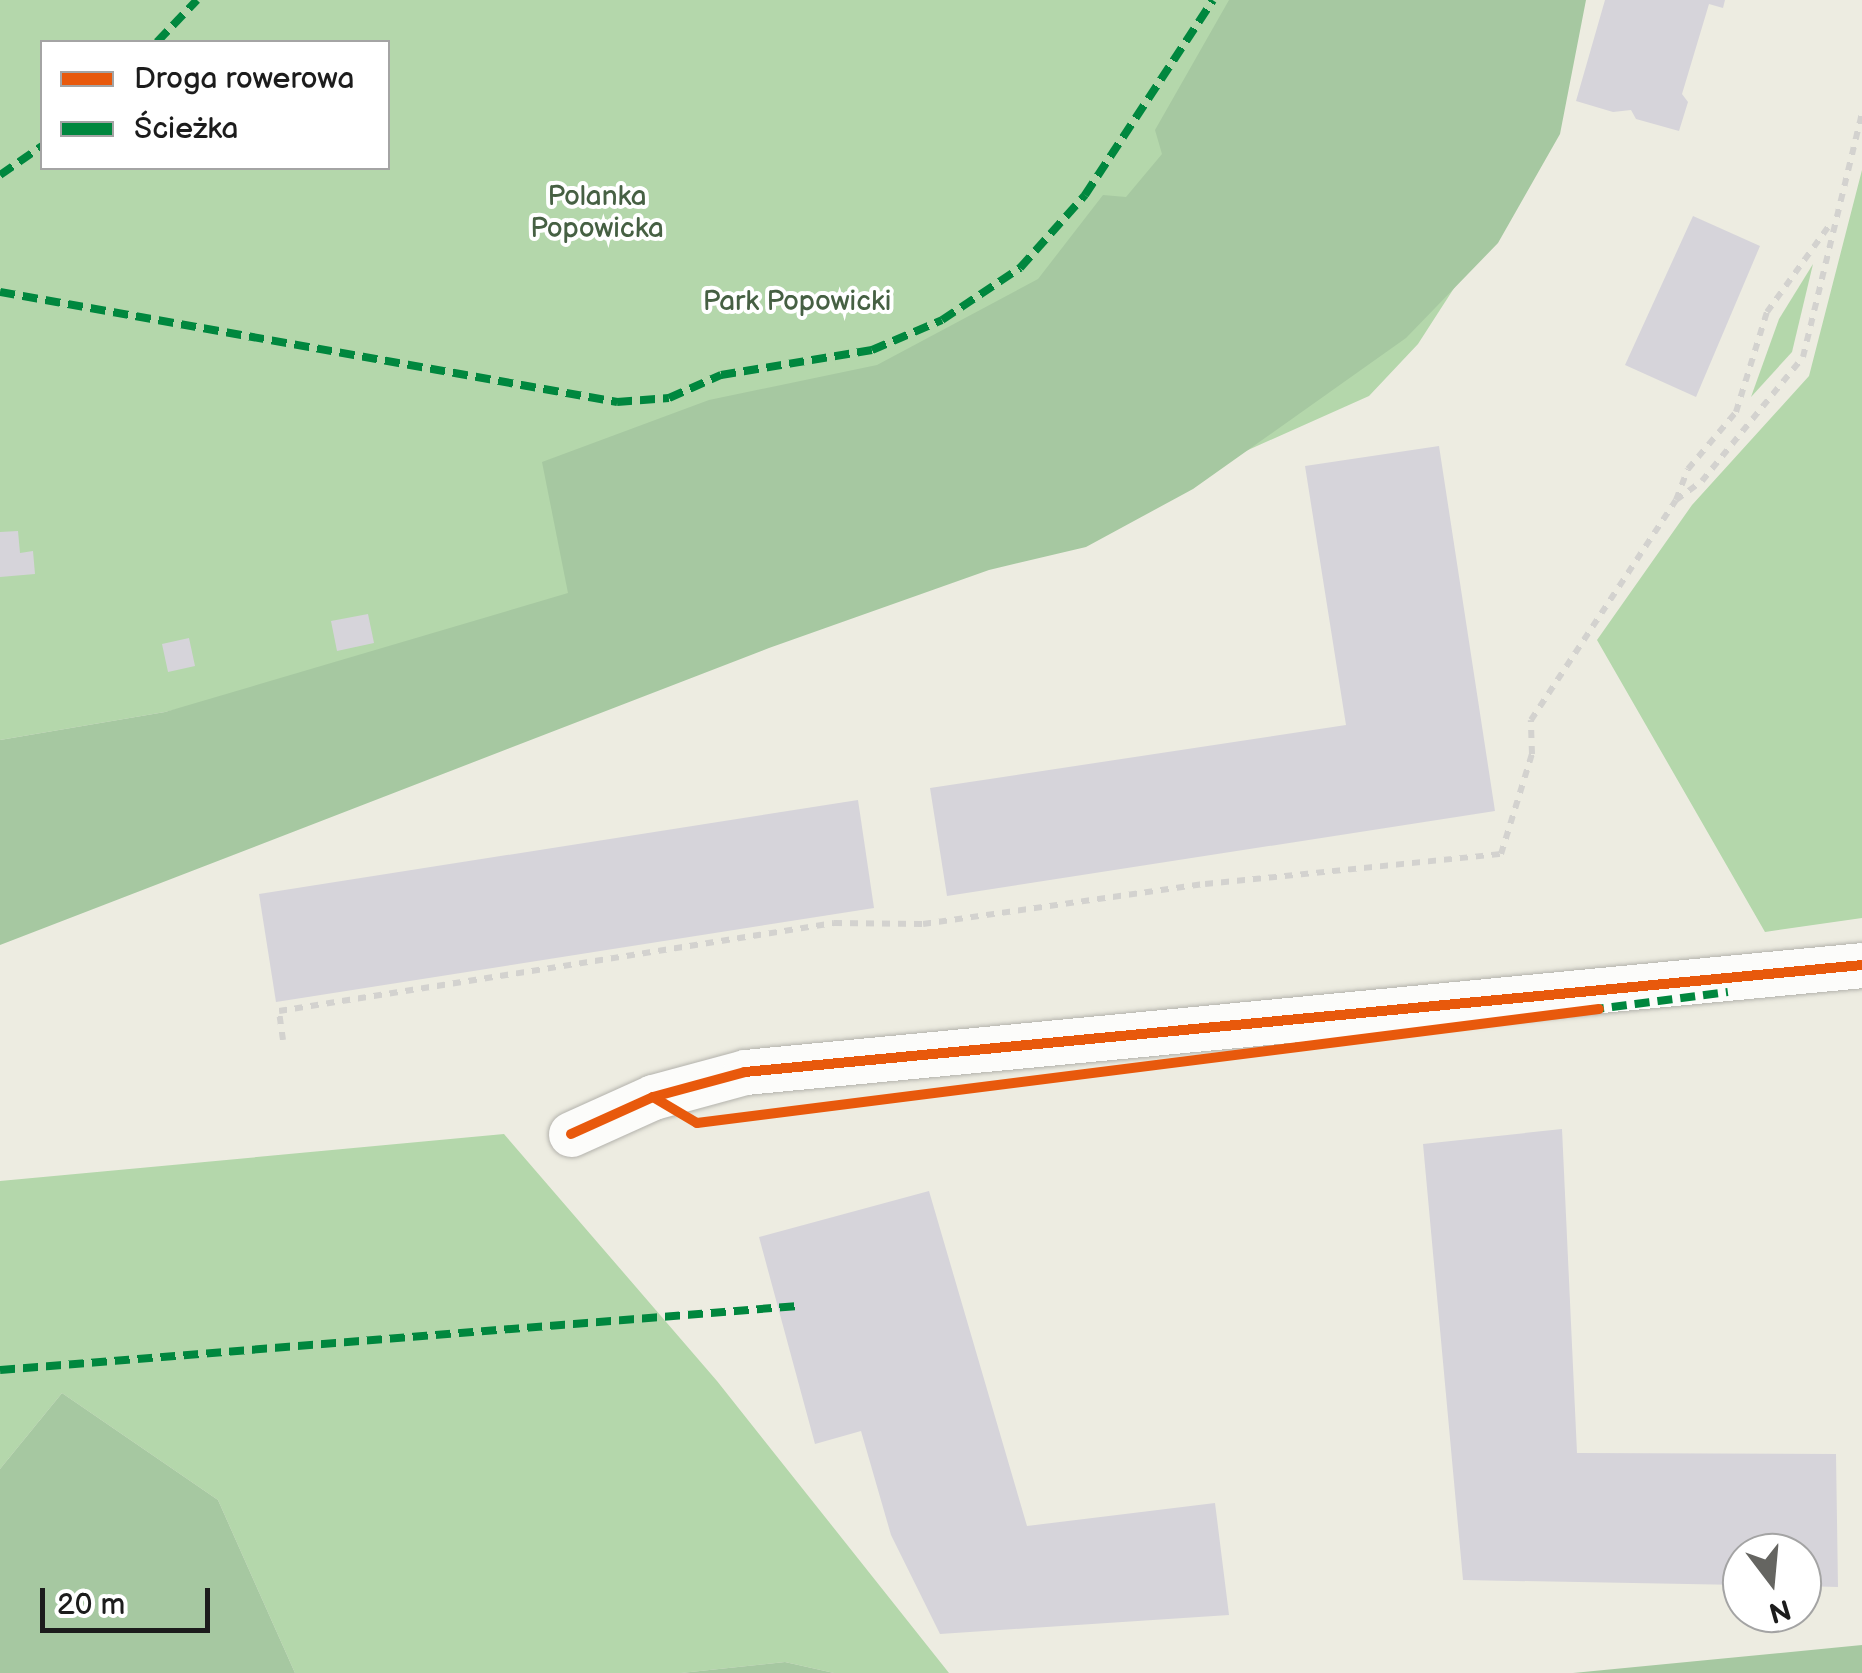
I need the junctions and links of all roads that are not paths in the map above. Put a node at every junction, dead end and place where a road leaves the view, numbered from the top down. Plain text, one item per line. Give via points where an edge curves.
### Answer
1 (1862, 965) edge
2 (571, 1134) dead end

1 - 2 street via 744,1072 653,1096

